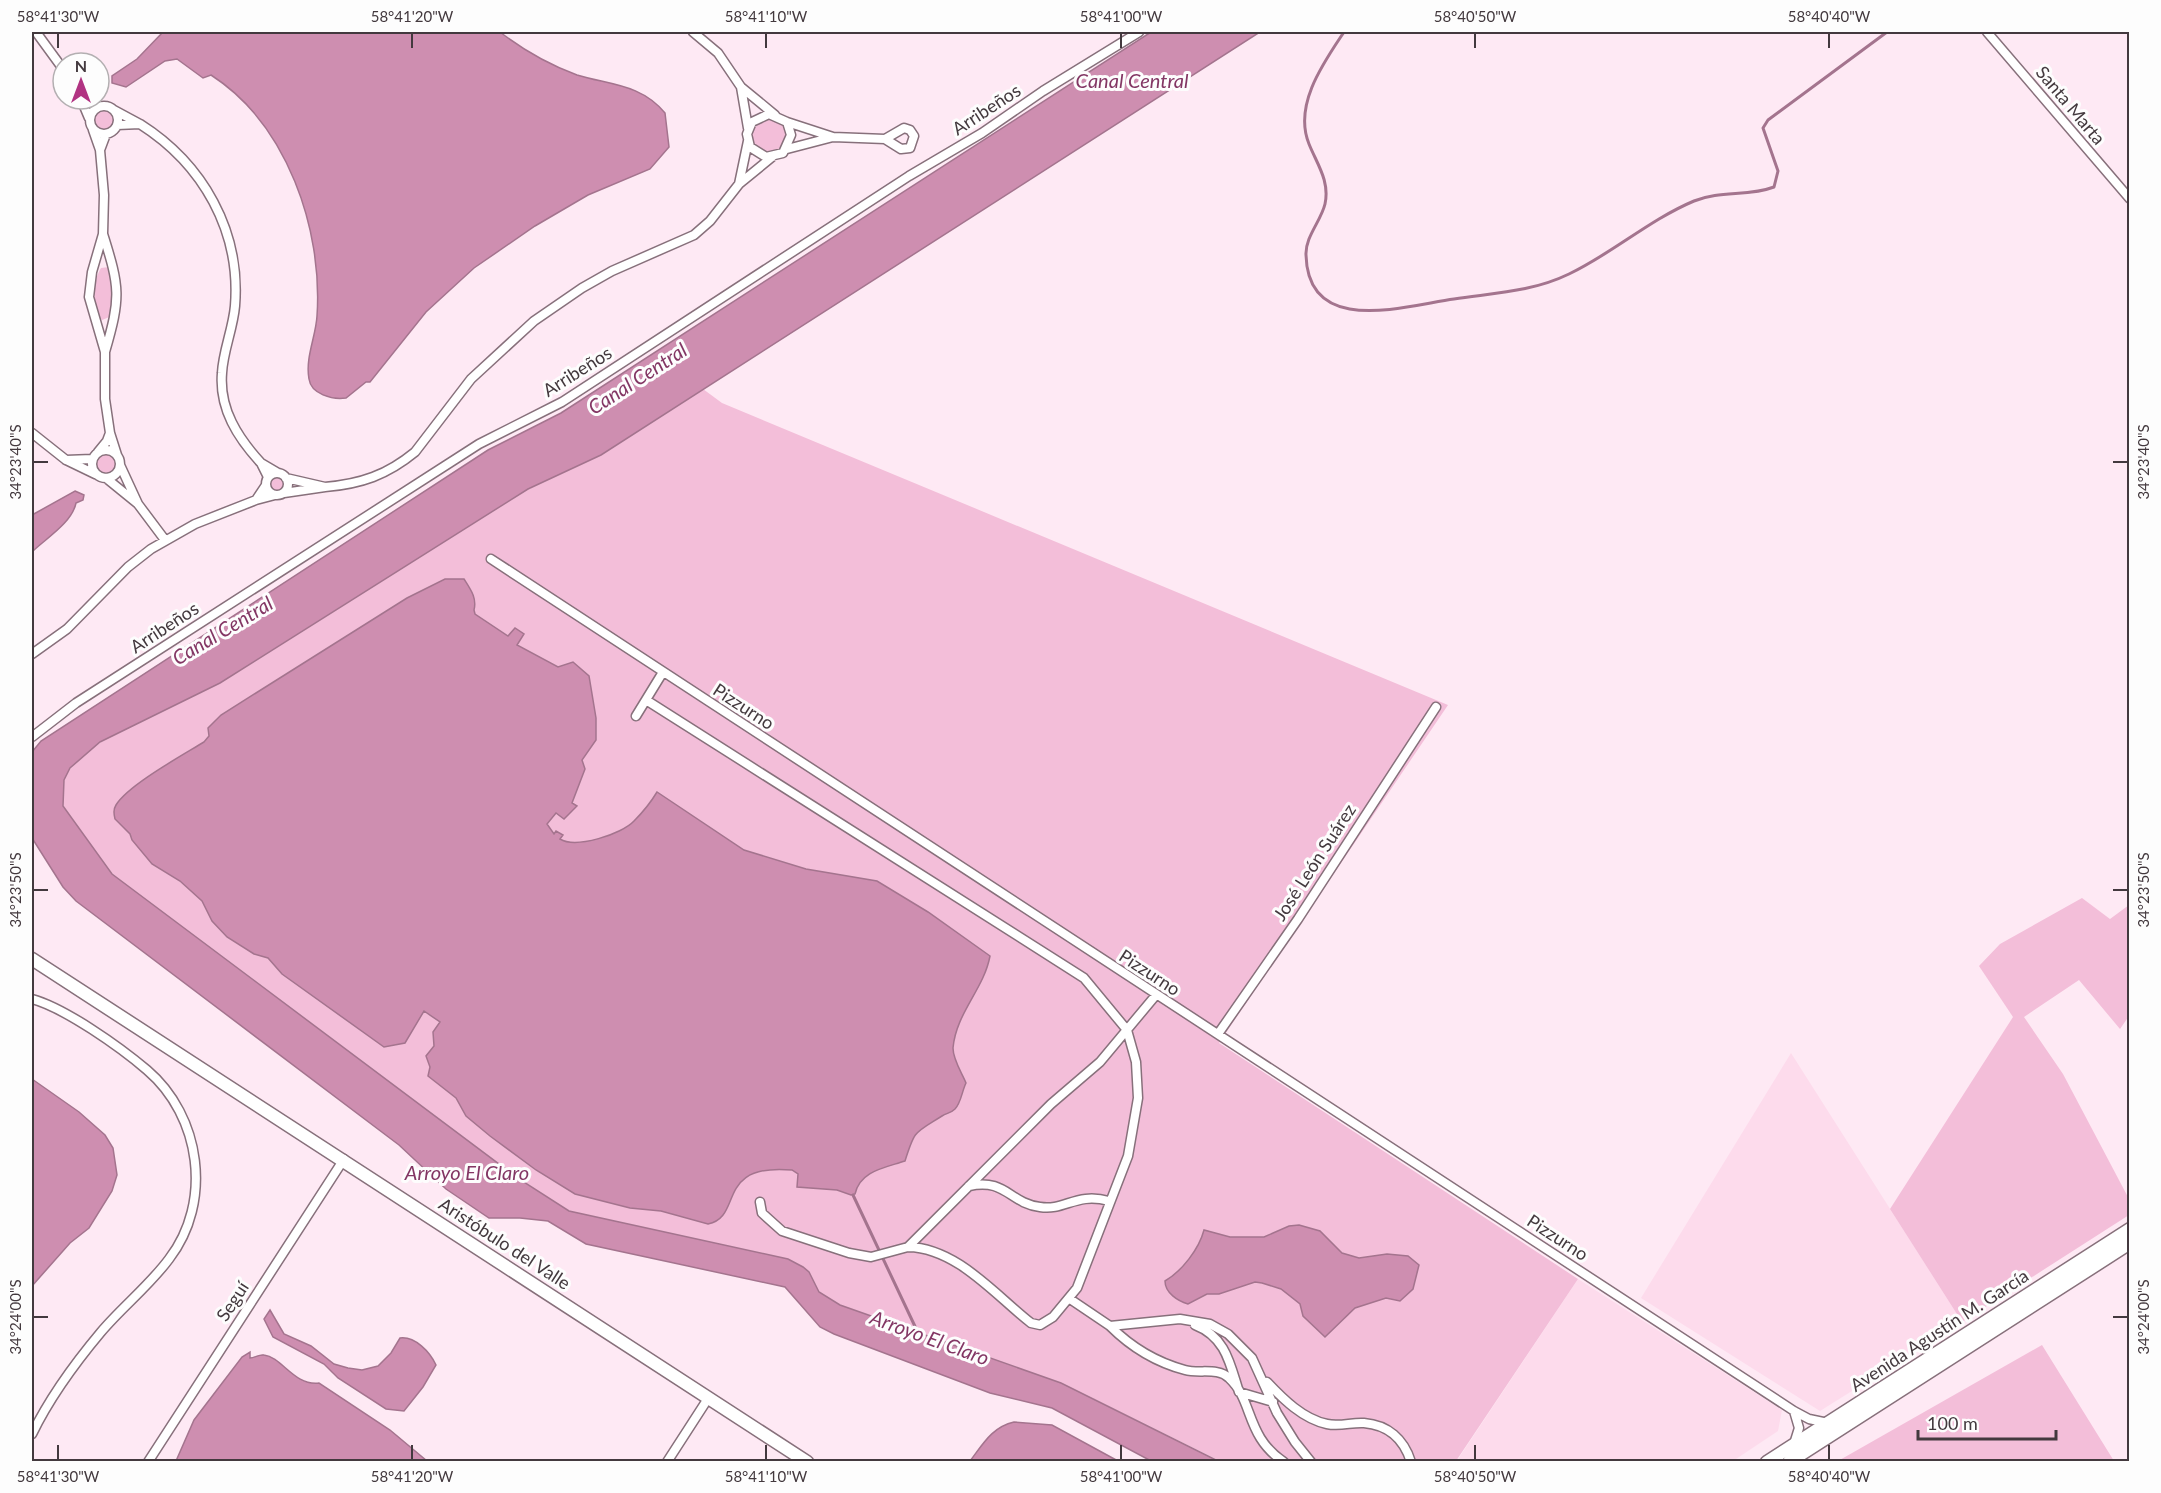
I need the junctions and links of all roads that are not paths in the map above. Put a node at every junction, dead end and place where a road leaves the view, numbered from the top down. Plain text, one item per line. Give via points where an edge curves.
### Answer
1 (34, 32) edge
2 (693, 32) edge
3 (1139, 32) edge
4 (1987, 32) edge
5 (51, 54) edge
6 (741, 87) junction
7 (111, 109) edge
8 (111, 109) edge
9 (87, 111) edge
10 (95, 111) edge
11 (776, 115) junction
12 (90, 118) junction
13 (787, 122) junction
14 (141, 124) junction
15 (117, 125) junction
16 (748, 128) junction
17 (93, 129) junction
18 (106, 134) junction
19 (833, 137) junction
20 (885, 139) dead end
21 (748, 141) junction
22 (787, 148) junction
23 (100, 150) junction
24 (772, 157) junction
25 (740, 184) junction
26 (2130, 199) edge
27 (103, 234) junction
28 (94, 264) junction
29 (112, 264) junction
30 (114, 316) junction
31 (94, 318) junction
32 (105, 352) junction
33 (32, 433) edge
34 (110, 433) junction
35 (95, 456) junction
36 (66, 460) junction
37 (119, 460) junction
38 (261, 463) junction
39 (96, 475) junction
40 (282, 476) junction
41 (106, 478) junction
42 (267, 481) junction
43 (325, 487) junction
44 (280, 494) junction
45 (256, 500) junction
46 (138, 504) junction
47 (165, 540) junction
48 (491, 559) dead end
49 (32, 654) edge
50 (663, 672) junction
51 (646, 700) junction
52 (1436, 707) dead end
53 (636, 716) dead end
54 (32, 737) edge
55 (32, 959) edge
56 (1156, 995) junction
57 (32, 999) edge
58 (1127, 1030) junction
59 (1218, 1034) junction
60 (344, 1159) junction
61 (969, 1186) junction
62 (1109, 1201) junction
63 (760, 1202) dead end
64 (2130, 1229) edge
65 (2130, 1243) edge
66 (908, 1246) junction
67 (1070, 1299) junction
68 (1180, 1319) junction
69 (1110, 1326) junction
70 (1264, 1378) junction
71 (1239, 1392) junction
72 (709, 1397) junction
73 (1273, 1402) junction
74 (1794, 1411) junction
75 (1828, 1423) junction
76 (32, 1434) edge
77 (1794, 1445) junction
78 (148, 1461) edge
79 (667, 1461) edge
80 (807, 1461) edge
81 (1284, 1461) edge
82 (1311, 1461) edge
83 (1411, 1461) edge
84 (1767, 1461) edge
85 (1789, 1461) edge

1 - 5 street
2 - 6 street via 718,53
3 - 54 street, Arribeños via 899,182 562,402 479,444 76,703
4 - 26 street, Santa Marta
6 - 11 street
6 - 16 street
7 - 14 street
8 - 15 street via 118,117
9 - 12 street
10 - 12 street
11 - 13 street
11 - 16 street via 762,115
12 - 17 street
13 - 19 street
13 - 22 street via 791,135
14 - 15 street
14 - 38 street via 189,164 224,225 236,289 222,374 225,404 238,435
15 - 18 street
16 - 21 street
17 - 18 street
17 - 23 street
18 - 23 street
19 - 20 street
19 - 22 street
21 - 24 street via 759,155
21 - 25 street
22 - 24 street
23 - 27 street
24 - 25 street
25 - 43 street via 694,234 612,271 534,321 471,379 420,446 390,471 363,482
27 - 28 street
27 - 29 street
28 - 29 street
28 - 31 street via 89,288
29 - 30 street via 118,287
30 - 31 street via 107,322
30 - 32 street
31 - 32 street
32 - 34 street
33 - 36 street
34 - 35 street
34 - 37 street
35 - 36 street
35 - 37 street via 106,450
35 - 39 street via 92,467
36 - 39 street
37 - 41 street via 114,476
37 - 46 street
38 - 40 street
38 - 42 street
39 - 41 street
40 - 42 street
40 - 43 street
40 - 44 street via 288,484
41 - 46 street
42 - 44 street via 269,492
42 - 45 street
43 - 44 street
44 - 45 street
45 - 47 street via 222,511
46 - 47 street
47 - 49 street via 128,567 67,629
48 - 50 street, Pizzurno
50 - 51 street
50 - 56 street, Pizzurno
51 - 53 street
51 - 58 street via 1084,978
52 - 59 street, José León Suárez
55 - 60 street, Aristóbulo del Valle
56 - 58 street
56 - 59 street, Pizzurno
57 - 76 street via 65,1014 155,1077 185,1122 196,1162 196,1180 190,1218 170,1258 98,1335
58 - 61 street via 1100,1062
58 - 62 street via 1136,1062 1138,1098 1128,1156
59 - 74 street, Pizzurno
60 - 72 street, Aristóbulo del Valle
60 - 78 street, Seguí
61 - 62 street via 995,1185 1022,1201 1048,1208 1084,1197
61 - 66 street
62 - 67 street
63 - 66 street via 762,1213 782,1231 849,1253 875,1256
64 - 75 street, Avenida Agustín M. García
65 - 85 street, Avenida Agustín M. García
66 - 67 street via 938,1253 976,1276 1031,1323 1040,1325 1047,1321
67 - 69 street
68 - 69 street
68 - 70 street via 1210,1324 1228,1334 1252,1358
68 - 71 street via 1218,1339 1226,1351
69 - 71 street via 1129,1344 1153,1358 1186,1371 1222,1373
70 - 73 street
70 - 83 street via 1285,1401 1327,1424 1363,1423 1397,1435
71 - 73 street
71 - 81 street via 1254,1429 1269,1452
72 - 79 street
72 - 80 street, Aristóbulo del Valle
73 - 82 street via 1294,1442
74 - 75 street, Pizzurno
74 - 77 street via 1799,1428
75 - 77 street, Avenida Agustín M. García
77 - 84 street, Avenida Agustín M. García

